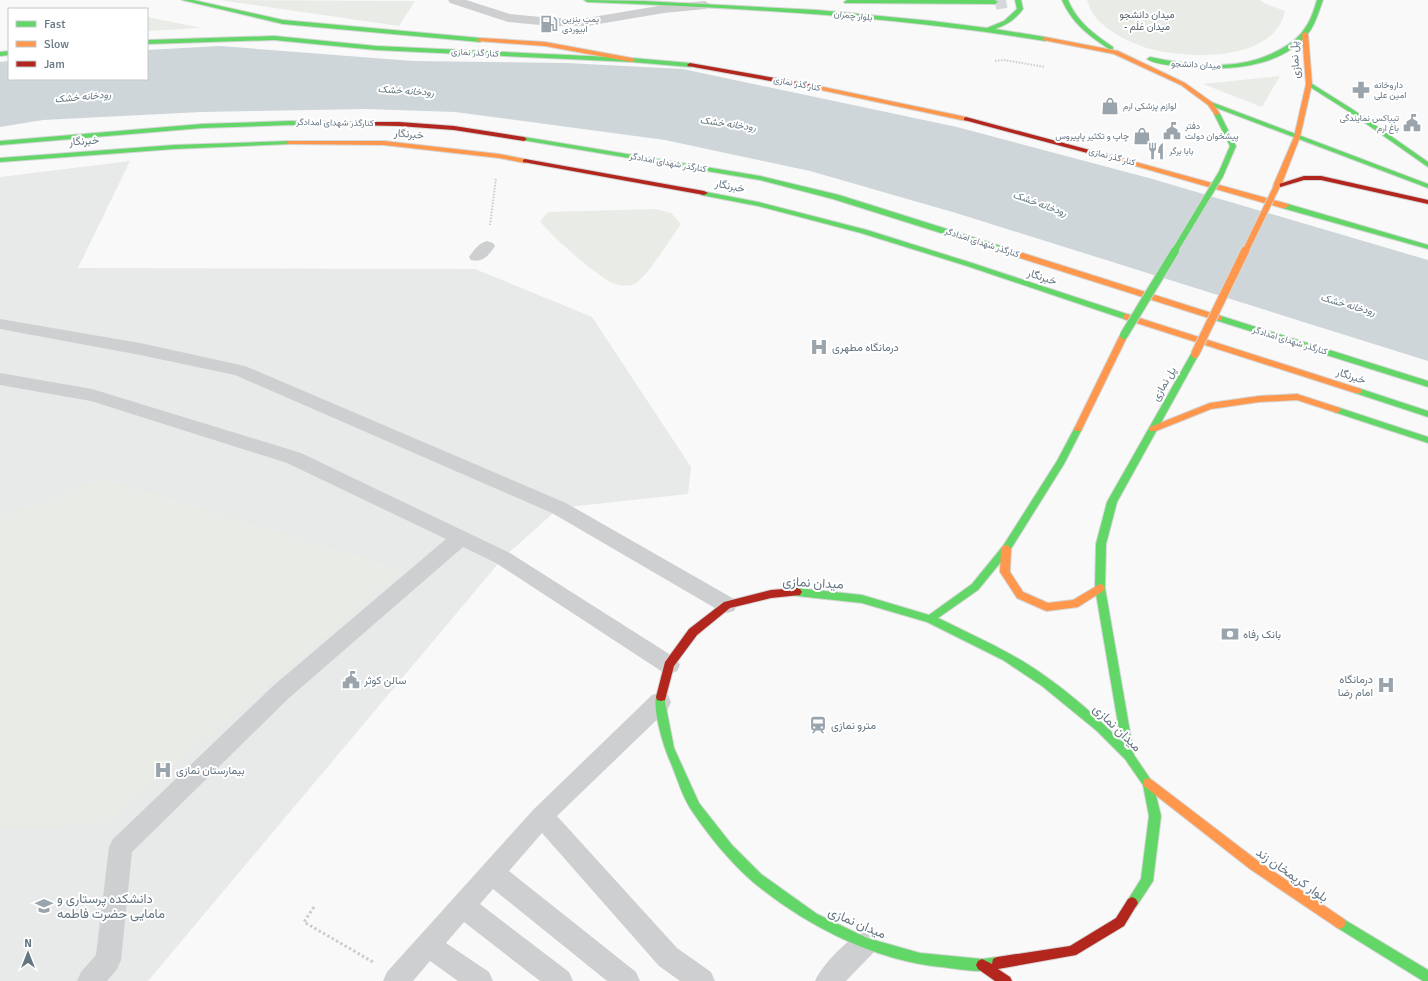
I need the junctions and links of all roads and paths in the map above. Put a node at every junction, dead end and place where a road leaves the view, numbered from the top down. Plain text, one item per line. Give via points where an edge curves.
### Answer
1 (185, 0) edge
2 (454, 0) edge
3 (587, 0) edge
4 (1320, 0) edge
5 (839, 1) dead end
6 (1065, 1) edge
7 (995, 2) dead end
8 (1019, 4) edge
9 (710, 5) junction
10 (989, 29) junction
11 (1305, 34) junction
12 (148, 42) edge
13 (1116, 52) junction
14 (632, 60) junction
15 (995, 61) dead end
16 (1046, 67) dead end
17 (1309, 84) junction
18 (1211, 104) junction
19 (1297, 137) junction
20 (0, 143) edge
21 (499, 156) junction
22 (0, 160) edge
23 (1428, 165) edge
24 (1277, 186) junction
25 (1428, 186) edge
26 (1428, 202) edge
27 (1428, 247) edge
28 (482, 251) dead end
29 (0, 324) edge
30 (0, 379) edge
31 (1428, 384) edge
32 (1428, 414) edge
33 (1153, 429) junction
34 (1428, 440) edge
35 (460, 538) junction
36 (1006, 549) junction
37 (1100, 588) junction
38 (727, 605) junction
39 (930, 619) junction
40 (669, 665) junction
41 (660, 702) junction
42 (1129, 756) junction
43 (1148, 783) junction
44 (542, 816) junction
45 (492, 873) junction
46 (463, 906) junction
47 (314, 907) dead end
48 (865, 943) junction
49 (428, 945) junction
50 (982, 965) junction
51 (1428, 978) edge
52 (400, 980) edge
53 (90, 981) edge
54 (480, 981) edge
55 (560, 981) edge
56 (626, 981) edge
57 (702, 981) edge
58 (828, 981) edge
59 (1006, 981) edge

1 - 14 main road via 283,22 423,36 545,44
2 - 9 lane via 508,18 551,22 588,22 664,9
3 - 9 main road, بلوار چمران
4 - 11 main road, میدان دانشجو
5 - 7 main road
6 - 13 main road, میدان دانشجو via 1069,12 1086,30
8 - 10 main road via 1015,16 1008,23
9 - 10 main road, بلوار چمران
10 - 13 main road, بلوار چمران
11 - 13 main road, میدان دانشجو via 1285,51 1265,60 1234,66 1168,64
11 - 17 main road, پل نمازی
12 - 14 main road, کنار گذر نمازی via 274,38 376,48
13 - 18 main road via 1184,84
14 - 27 main road, کنار گذر نمازی via 742,73 939,112 1179,174
15 - 16 path via 1004,60
17 - 19 main road, پل نمازی
17 - 23 main road
18 - 19 main road
18 - 36 main road, bridge via 1233,146 1221,174 1124,335 1061,462
19 - 24 main road, پل نمازی
19 - 25 main road
20 - 31 main road, کنارگذر شهدای امدادگر via 202,126 288,123 398,124 454,128 583,148 760,178 836,197
21 - 22 main road, خبرنگار via 384,143 270,143 174,147
21 - 28 path
21 - 32 main road, خبرنگار via 778,208 874,236
24 - 26 main road via 1304,178 1321,178
24 - 33 main road, پل نمازی, bridge via 1195,354
29 - 38 lane via 239,370 559,508
30 - 35 lane via 92,395 294,458
33 - 34 main road via 1210,406 1258,398 1296,398
33 - 37 main road, پل نمازی via 1112,502 1101,544
35 - 40 lane via 503,558
35 - 53 lane via 281,692 121,848 108,960
36 - 37 main road via 1004,572 1020,595 1047,607 1075,604
36 - 39 main road via 975,587
37 - 42 main road, پل نمازی
38 - 39 main road, میدان نمازی via 771,594 797,592 862,599
38 - 40 main road, میدان نمازی via 693,632
39 - 42 main road, میدان نمازی via 1007,657 1046,683 1101,728
40 - 41 main road, میدان نمازی
41 - 44 lane
41 - 48 main road, میدان نمازی via 670,748 695,806 728,849 758,878 813,918
42 - 43 main road, میدان نمازی
43 - 50 main road, میدان نمازی via 1155,816 1148,882 1120,922 1072,951
43 - 51 main road, بلوار کریمخان زند via 1254,865 1323,913
44 - 45 lane
44 - 57 lane via 668,957
45 - 46 lane
45 - 56 lane
46 - 49 lane
46 - 55 lane
47 - 52 path via 304,922
48 - 50 main road, میدان نمازی via 920,959
48 - 58 lane
49 - 52 lane
49 - 54 lane
50 - 59 main road

